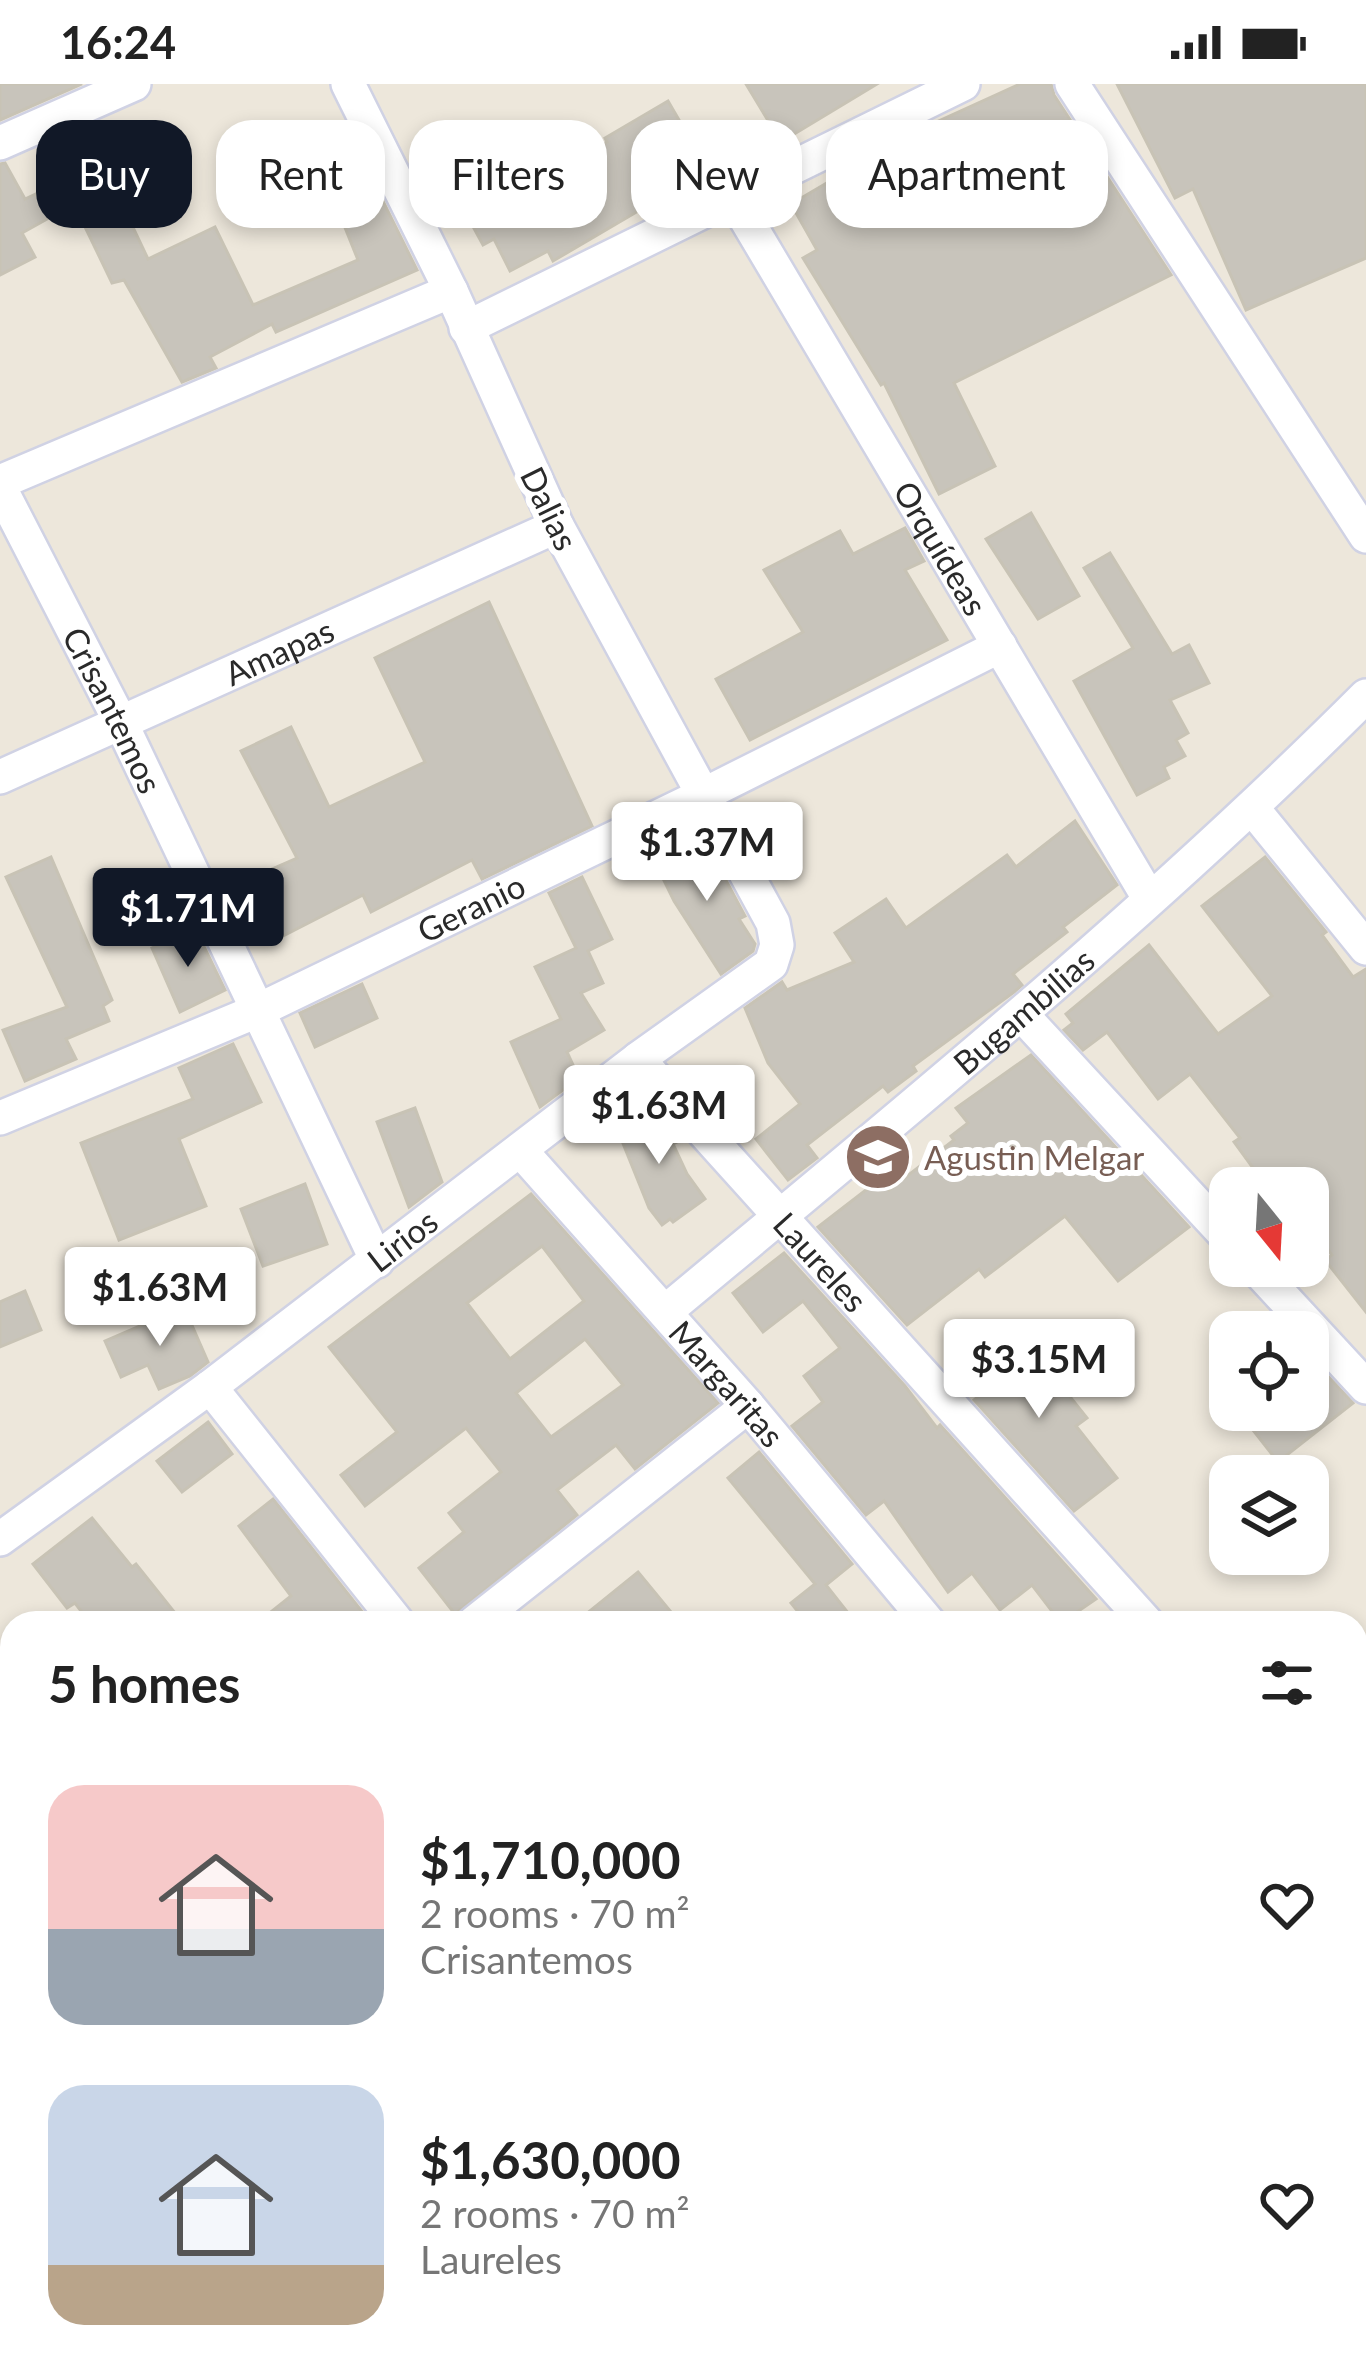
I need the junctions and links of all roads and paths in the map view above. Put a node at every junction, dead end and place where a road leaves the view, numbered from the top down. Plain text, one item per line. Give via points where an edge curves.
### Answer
1 (134, 84) edge
2 (348, 84) edge
3 (963, 84) edge
4 (1072, 84) edge
5 (0, 142) edge
6 (802, 162) edge
7 (668, 228) edge
8 (752, 228) edge
9 (451, 291) junction
10 (466, 328) junction
11 (0, 484) edge
12 (557, 526) junction
13 (1366, 536) edge
14 (1000, 646) junction
15 (1366, 696) edge
16 (120, 721) junction
17 (0, 777) edge
18 (701, 796) junction
19 (1253, 809) junction
20 (1149, 898) junction
21 (773, 922) joint
22 (1366, 948) edge
23 (257, 1011) junction
24 (1022, 1015) junction
25 (638, 1059) junction
26 (0, 1118) edge
27 (520, 1150) junction
28 (780, 1216) junction
29 (1209, 1217) edge
30 (377, 1261) junction
31 (1273, 1287) edge
32 (664, 1312) junction
33 (1366, 1387) edge
34 (210, 1388) junction
35 (748, 1406) junction
36 (0, 1539) edge
37 (388, 1611) edge
38 (489, 1611) edge
39 (919, 1611) edge
40 (1136, 1611) edge

1 - 5 street
2 - 9 street, Dalias
3 - 6 street
4 - 13 street
7 - 10 street
8 - 14 street, Orquídeas
9 - 10 street, Dalias
9 - 11 street
10 - 12 street, Dalias
11 - 16 street, Crisantemos
12 - 16 street, Amapas
12 - 18 street, Dalias
14 - 18 street, Geranio
14 - 20 street, Orquídeas
15 - 19 street, Bugambilias
16 - 17 street, Amapas
16 - 23 street, Crisantemos
18 - 21 street, Dalias
18 - 23 street, Geranio
19 - 20 street, Bugambilias
19 - 22 street
20 - 24 street, Bugambilias
21 - 25 street, Lirios via 771,964
23 - 26 street, Geranio
23 - 30 street, Crisantemos
24 - 28 street, Bugambilias
24 - 29 street
25 - 27 street, Lirios
25 - 28 street, Laureles
27 - 30 street, Lirios
27 - 32 street, Margaritas
28 - 32 street, Bugambilias
28 - 40 street, Laureles
30 - 34 street, Lirios
31 - 33 street
32 - 35 street, Margaritas
34 - 36 street, Lirios
34 - 37 street
35 - 38 street
35 - 39 street, Margaritas

